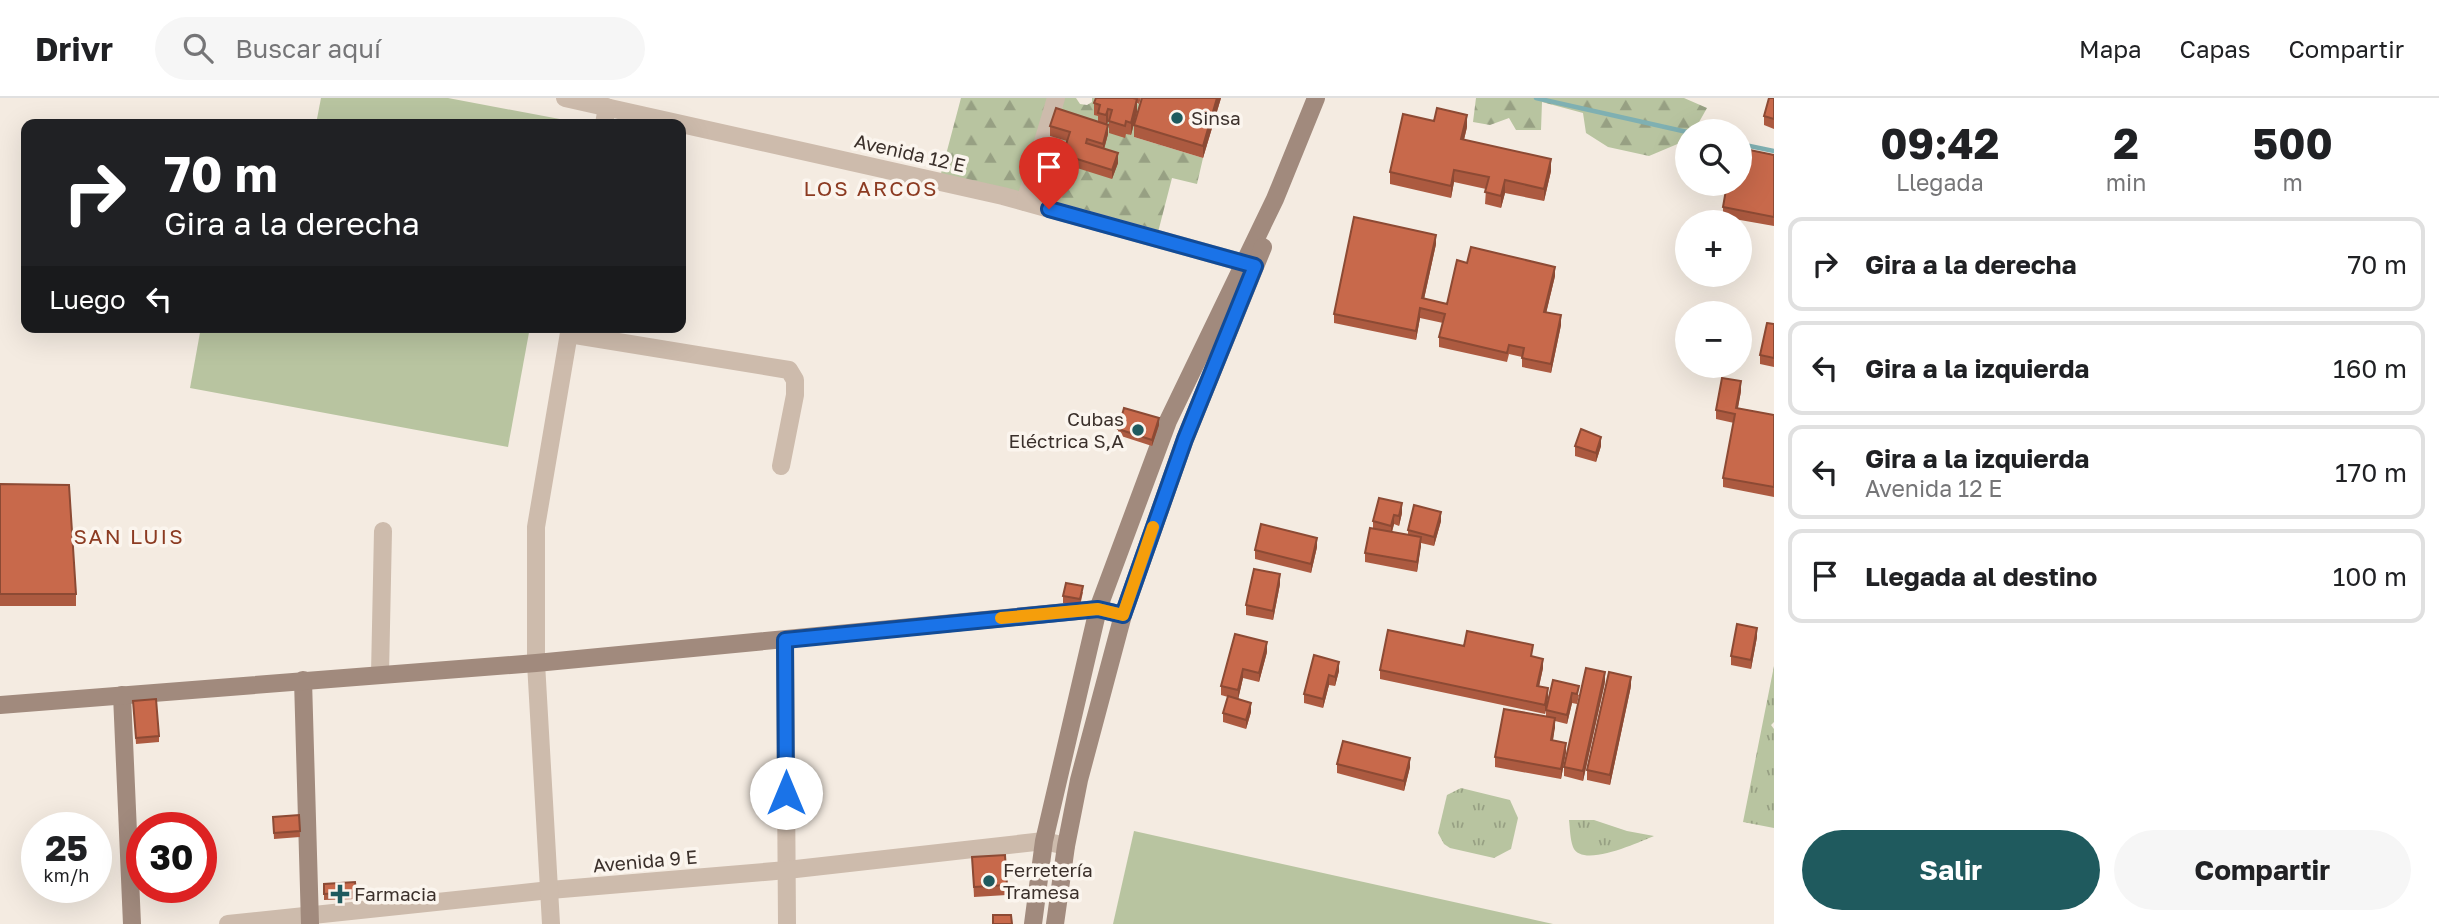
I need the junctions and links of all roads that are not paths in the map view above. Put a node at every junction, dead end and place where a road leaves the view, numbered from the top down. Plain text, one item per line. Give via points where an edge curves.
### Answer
1 (565, 98) edge
2 (1056, 98) edge
3 (1316, 98) edge
4 (1329, 98) edge
5 (606, 116) edge
6 (686, 132) edge
7 (1025, 202) junction
8 (1249, 264) junction
9 (569, 333) edge
10 (580, 333) edge
11 (781, 466) dead end
12 (383, 531) dead end
13 (1098, 609) junction
14 (1123, 615) junction
15 (785, 640) junction
16 (536, 663) junction
17 (380, 674) junction
18 (303, 680) junction
19 (122, 695) junction
20 (0, 705) edge
21 (1044, 841) junction
22 (1066, 846) junction
23 (787, 870) junction
24 (550, 890) junction
25 (310, 920) edge
26 (132, 924) edge
27 (228, 924) edge
28 (551, 924) edge
29 (787, 924) edge
30 (1033, 924) edge
31 (1055, 924) edge

1 - 5 street, Avenida 12 E
2 - 7 street
3 - 8 street
4 - 8 street
6 - 7 street, Avenida 12 E
7 - 8 street, Avenida 12 E
8 - 13 street via 1168,421
8 - 14 street
9 - 16 street via 536,527
10 - 11 street via 789,370 795,380 795,395
12 - 17 street
13 - 14 street
13 - 15 street
13 - 21 street
14 - 22 street
15 - 16 street
15 - 23 street
16 - 17 street
16 - 24 street
17 - 18 street
18 - 19 street
18 - 25 street
19 - 20 street
19 - 26 street
21 - 22 street, Avenida 9 E
21 - 23 street, Avenida 9 E
21 - 30 street
22 - 31 street
23 - 24 street, Avenida 9 E
23 - 29 street
24 - 25 street, Avenida 9 E
24 - 28 street
25 - 27 street, Avenida 9 E

